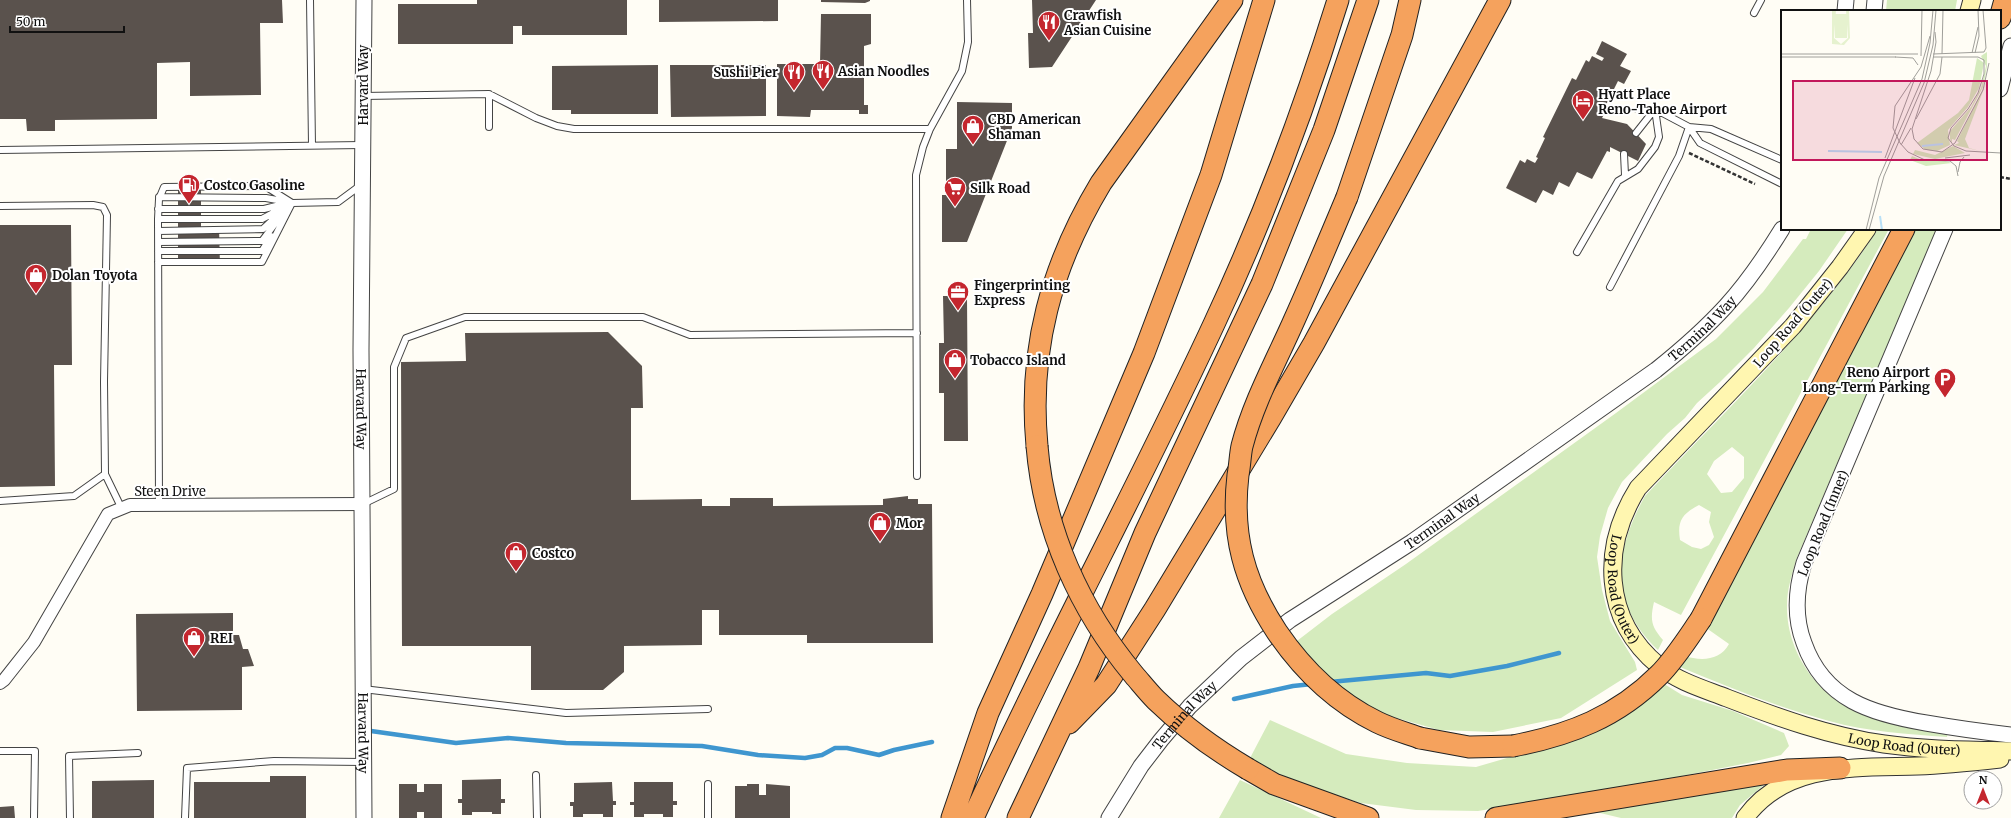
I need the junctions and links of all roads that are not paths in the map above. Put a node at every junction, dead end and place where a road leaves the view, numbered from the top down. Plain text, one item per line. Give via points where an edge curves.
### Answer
1 (310, 0) edge
2 (364, 0) edge
3 (967, 0) edge
4 (1232, 0) edge
5 (1264, 0) edge
6 (1338, 0) edge
7 (1368, 0) edge
8 (1410, 0) edge
9 (1500, 0) edge
10 (1761, 0) edge
11 (1846, 0) edge
12 (1875, 0) edge
13 (1972, 0) edge
14 (2005, 0) edge
15 (1845, 10) edge
16 (1874, 10) edge
17 (1969, 10) edge
18 (1754, 13) dead end
19 (2001, 14) edge
20 (2011, 46) edge
21 (2001, 85) edge
22 (489, 94) junction
23 (363, 96) junction
24 (1655, 109) junction
25 (489, 127) dead end
26 (1688, 127) junction
27 (930, 129) junction
28 (1636, 133) dead end
29 (312, 145) junction
30 (363, 145) junction
31 (0, 150) edge
32 (1624, 154) dead end
33 (1781, 160) edge
34 (1625, 176) junction
35 (362, 184) junction
36 (1781, 184) edge
37 (159, 197) junction
38 (292, 202) junction
39 (0, 206) edge
40 (158, 209) junction
41 (158, 219) junction
42 (1781, 230) edge
43 (1866, 230) edge
44 (1903, 230) edge
45 (1945, 230) edge
46 (158, 231) junction
47 (158, 242) junction
48 (158, 251) junction
49 (1577, 252) dead end
50 (158, 262) junction
51 (1610, 287) dead end
52 (917, 334) junction
53 (105, 474) junction
54 (917, 476) dead end
55 (0, 501) edge
56 (363, 504) junction
57 (159, 505) junction
58 (121, 507) junction
59 (0, 683) edge
60 (363, 689) junction
61 (708, 710) dead end
62 (1058, 735) junction
63 (2011, 735) edge
64 (0, 751) edge
65 (2011, 751) edge
66 (138, 753) dead end
67 (2011, 758) edge
68 (364, 762) junction
69 (1840, 768) junction
70 (536, 775) dead end
71 (708, 784) dead end
72 (34, 818) edge
73 (70, 818) edge
74 (185, 818) edge
75 (364, 818) edge
76 (537, 818) edge
77 (708, 818) edge
78 (952, 818) edge
79 (973, 818) edge
80 (1018, 818) edge
81 (1110, 818) edge
82 (1368, 818) edge
83 (1496, 818) edge
84 (1745, 818) edge

1 - 29 lane
2 - 23 street, Harvard Way
3 - 27 lane via 968,42 962,71
4 - 82 highway, bridge via 1101,183 1060,265 1044,320 1037,370 1038,446 1044,491 1067,567 1088,609 1112,648 1155,699 1199,738 1274,784
5 - 78 highway via 1211,175 1144,353 1042,594 988,713
6 - 79 highway via 1289,144 1215,323 1013,731
7 - 62 highway via 1324,130 1262,284 1145,533
8 - 44 highway, bridge via 1402,35 1347,197 1263,389 1242,447 1235,500 1238,544 1259,602 1304,668 1356,712 1378,723 1420,738 1469,747 1513,746 1545,740 1576,730 1603,717 1636,695 1660,674 1701,619
9 - 62 highway via 1314,343 1201,534 1106,685
10 - 18 lane
11 - 15 street
12 - 16 street
13 - 17 main road
14 - 19 highway
20 - 21 street
22 - 23 lane
22 - 25 lane
22 - 27 lane via 536,118 574,129
23 - 30 street, Harvard Way
24 - 26 lane
24 - 28 lane
24 - 34 lane via 1659,138 1655,147 1638,169
26 - 33 lane via 1711,129
26 - 36 lane via 1700,143
26 - 51 lane via 1680,156
27 - 52 lane via 916,176
29 - 30 lane
29 - 31 lane
30 - 35 street, Harvard Way
32 - 34 lane
34 - 49 lane via 1612,189
35 - 38 lane via 338,202
35 - 56 street, Harvard Way
37 - 38 lane via 266,198
37 - 38 lane via 164,187 265,186
37 - 40 lane
38 - 40 lane via 264,209
38 - 41 lane via 262,219
38 - 46 lane via 263,229
38 - 47 lane via 262,240
38 - 48 lane via 262,251
38 - 50 lane via 262,262
39 - 53 lane via 93,205 103,207 107,216
40 - 41 lane
41 - 46 lane
42 - 81 street, Terminal Way via 1727,305 1687,345 1656,370 1412,542 1290,620 1242,658 1190,706 1161,740 1141,766
43 - 65 main road, Loop Road (Outer) via 1793,326 1638,488 1625,511 1614,545 1612,576 1617,603 1639,644 1670,674 1777,717 1829,734 1885,744
45 - 63 street, Loop Road (Inner) via 1804,563 1797,600 1799,625 1806,650 1820,675 1857,705 1914,721
46 - 47 lane
47 - 48 lane
48 - 50 lane
50 - 57 lane
52 - 54 lane
52 - 56 lane via 690,335 643,317 465,317 406,338 394,367 394,489
53 - 55 lane via 74,496
53 - 58 lane
56 - 57 street, Steen Drive
56 - 60 street, Harvard Way
57 - 58 street, Steen Drive
58 - 59 street, Steen Drive via 108,514 34,642
60 - 61 lane via 566,713
60 - 68 street, Harvard Way
62 - 80 highway
64 - 72 lane via 35,751
66 - 73 lane via 69,756
67 - 69 main road via 1932,765
68 - 74 lane via 274,761 187,768
68 - 75 street, Harvard Way
69 - 83 highway via 1787,770
69 - 84 main road via 1809,774 1783,784 1759,801
70 - 76 lane
71 - 77 lane

